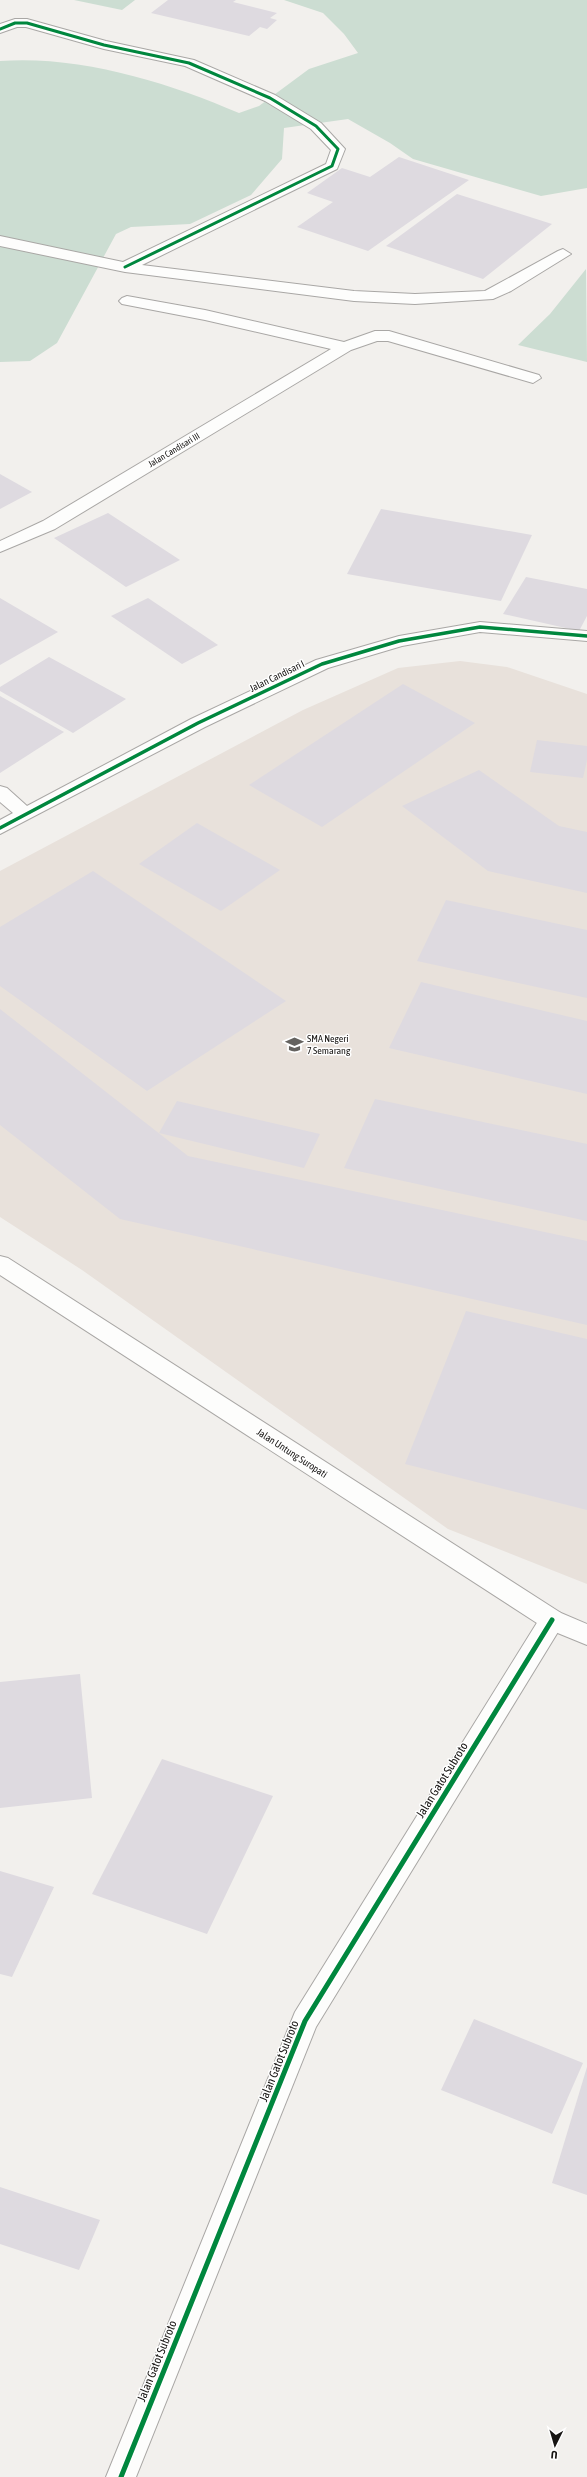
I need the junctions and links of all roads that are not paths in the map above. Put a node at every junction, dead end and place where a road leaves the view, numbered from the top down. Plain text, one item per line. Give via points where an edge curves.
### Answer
1 (0, 29) edge
2 (0, 240) edge
3 (563, 254) dead end
4 (125, 267) junction
5 (127, 301) dead end
6 (345, 347) junction
7 (533, 378) dead end
8 (0, 547) edge
9 (587, 636) edge
10 (0, 792) edge
11 (24, 813) junction
12 (0, 828) edge
13 (0, 1264) edge
14 (552, 1620) junction
15 (587, 1635) edge
16 (121, 2477) edge

1 - 4 street via 16,23 26,23 104,45 189,63 270,98 316,126 338,149 332,166
2 - 4 street
3 - 4 street via 488,296 460,298 354,296
5 - 6 street via 205,315
6 - 7 street, Jalan Candisari III via 375,336 390,336
6 - 8 street, Jalan Candisari III via 49,525
9 - 11 street, Jalan Candisari I via 480,627 400,641 322,664 198,723
10 - 11 street
11 - 12 street, Jalan Candisari I
13 - 14 street, Jalan Untung Suropati
14 - 15 street, Jalan Untung Suropati
14 - 16 street, Jalan Gatot Subroto via 305,2021

